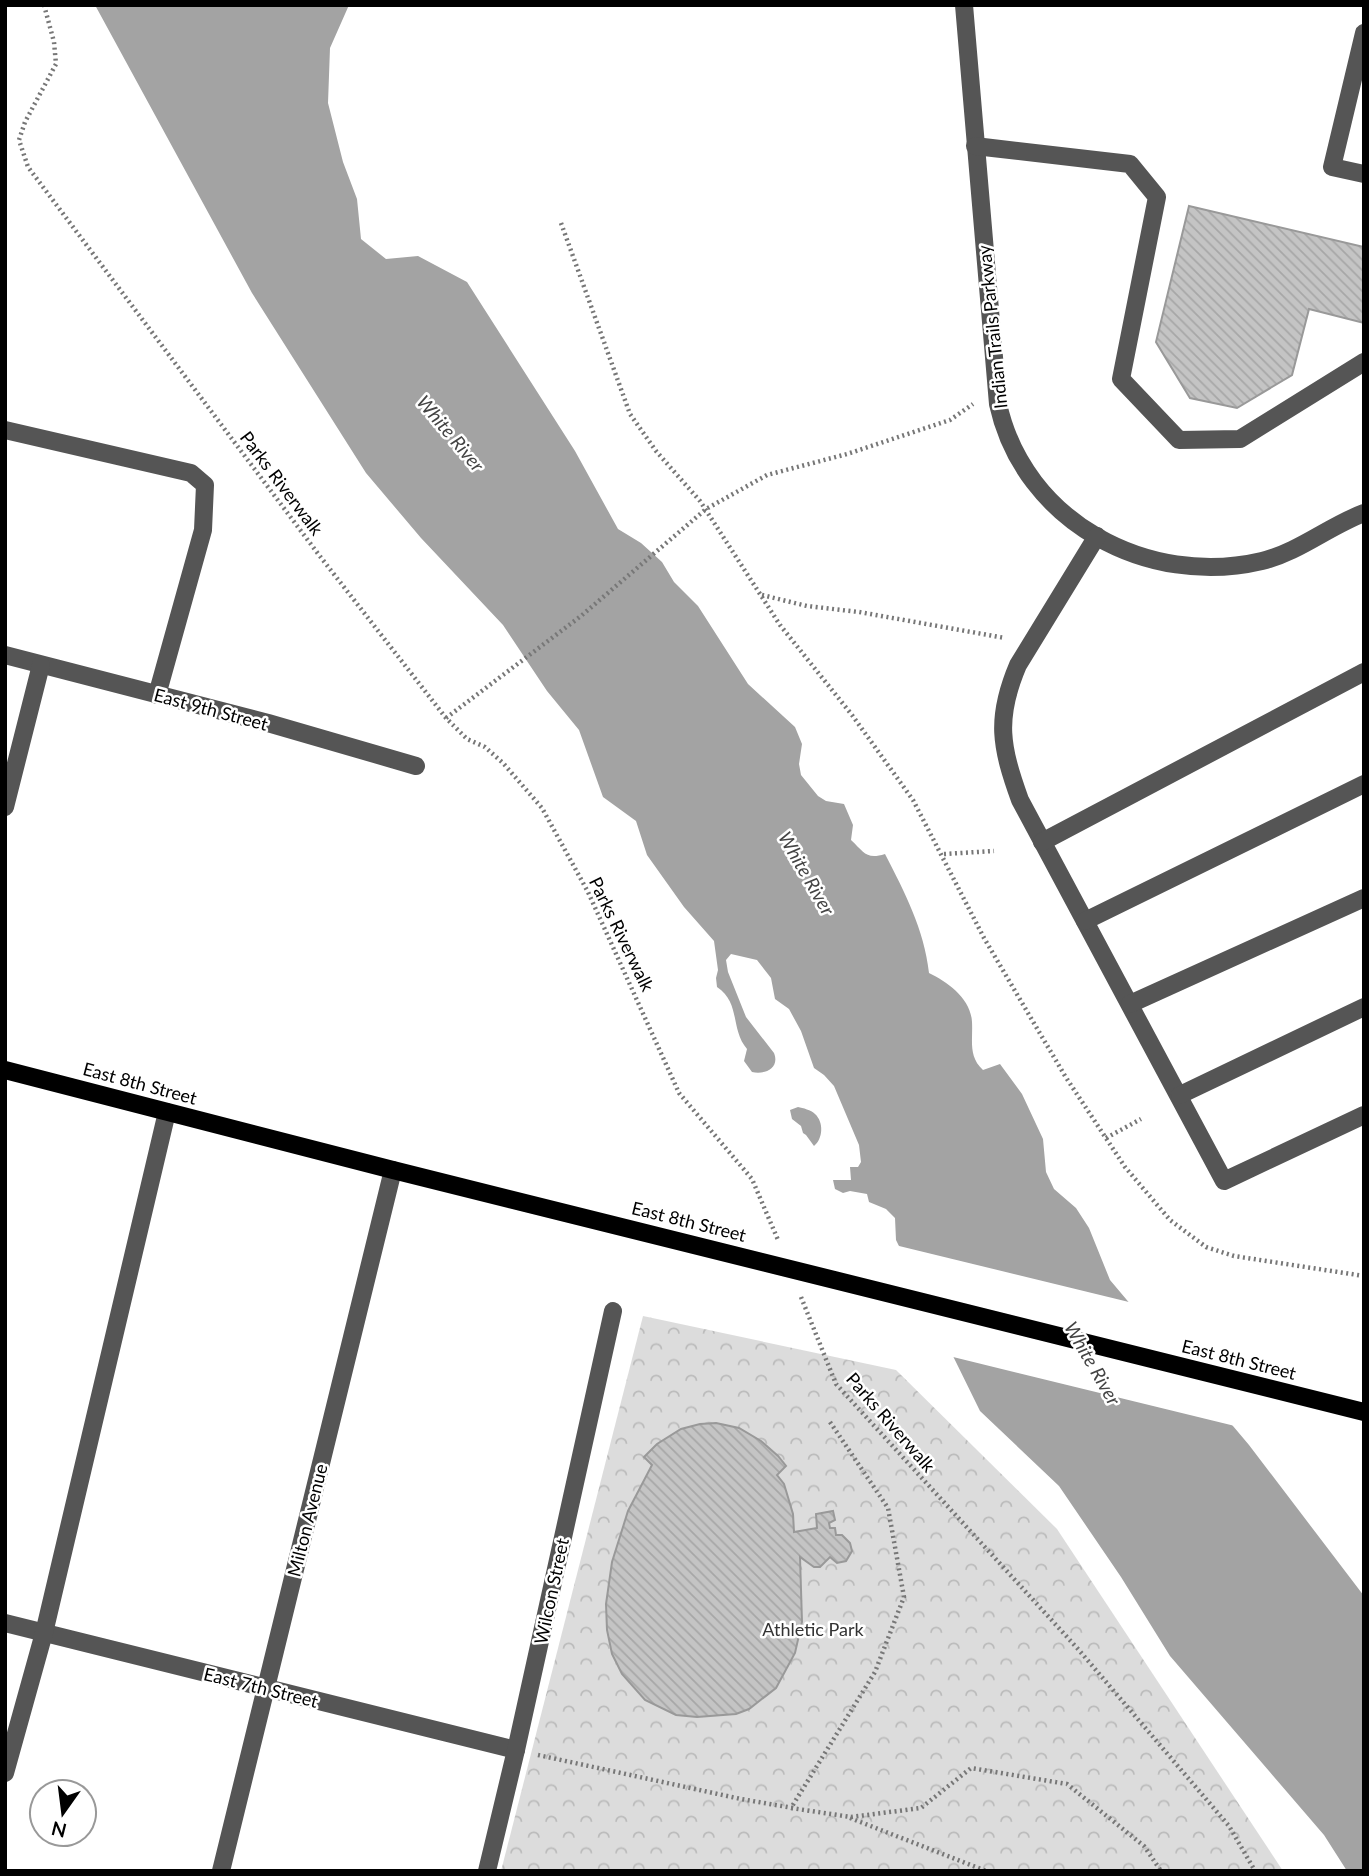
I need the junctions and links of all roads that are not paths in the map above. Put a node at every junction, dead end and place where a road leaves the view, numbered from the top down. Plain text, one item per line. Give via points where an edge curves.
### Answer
1 (964, 5) edge
2 (1364, 33) edge
3 (975, 146) junction
4 (1364, 174) edge
5 (1364, 362) edge
6 (5, 430) edge
7 (1364, 513) edge
8 (1097, 536) junction
9 (5, 655) edge
10 (41, 665) junction
11 (1364, 672) edge
12 (157, 695) junction
13 (416, 766) dead end
14 (1364, 784) edge
15 (5, 807) edge
16 (1042, 842) junction
17 (1364, 898) edge
18 (1085, 920) junction
19 (1130, 1004) junction
20 (1364, 1007) edge
21 (5, 1070) edge
22 (1180, 1095) junction
23 (167, 1112) junction
24 (1364, 1115) edge
25 (393, 1170) junction
26 (613, 1311) dead end
27 (1364, 1412) edge
28 (5, 1623) edge
29 (44, 1633) junction
30 (266, 1688) junction
31 (516, 1750) junction
32 (5, 1773) edge
33 (221, 1871) edge
34 (487, 1871) edge

1 - 3 street, Indian Trails Parkway
2 - 4 street via 1332,167
3 - 5 street via 1130,164 1157,197 1121,379 1179,440 1240,439
3 - 8 street, Indian Trails Parkway via 1001,417 1036,485
6 - 12 street via 191,473 205,485 202,530
7 - 8 street, Indian Trails Parkway via 1292,550 1228,568 1171,565 1126,553
8 - 16 street via 1018,665 1002,717 1007,764
9 - 10 street, East 9th Street
10 - 12 street, East 9th Street
10 - 15 street
11 - 16 street
12 - 13 street, East 9th Street
14 - 18 street
16 - 18 street
17 - 19 street
18 - 19 street
19 - 22 street
20 - 22 street
21 - 23 main road, East 8th Street
22 - 24 street via 1224,1181
23 - 25 main road, East 8th Street
23 - 29 street
25 - 27 main road, East 8th Street
25 - 30 street, Milton Avenue
26 - 31 street, Wilcon Street
28 - 29 street, East 7th Street
29 - 30 street, East 7th Street
29 - 32 street
30 - 31 street, East 7th Street
30 - 33 street, Milton Avenue
31 - 34 street, Wilcon Street

